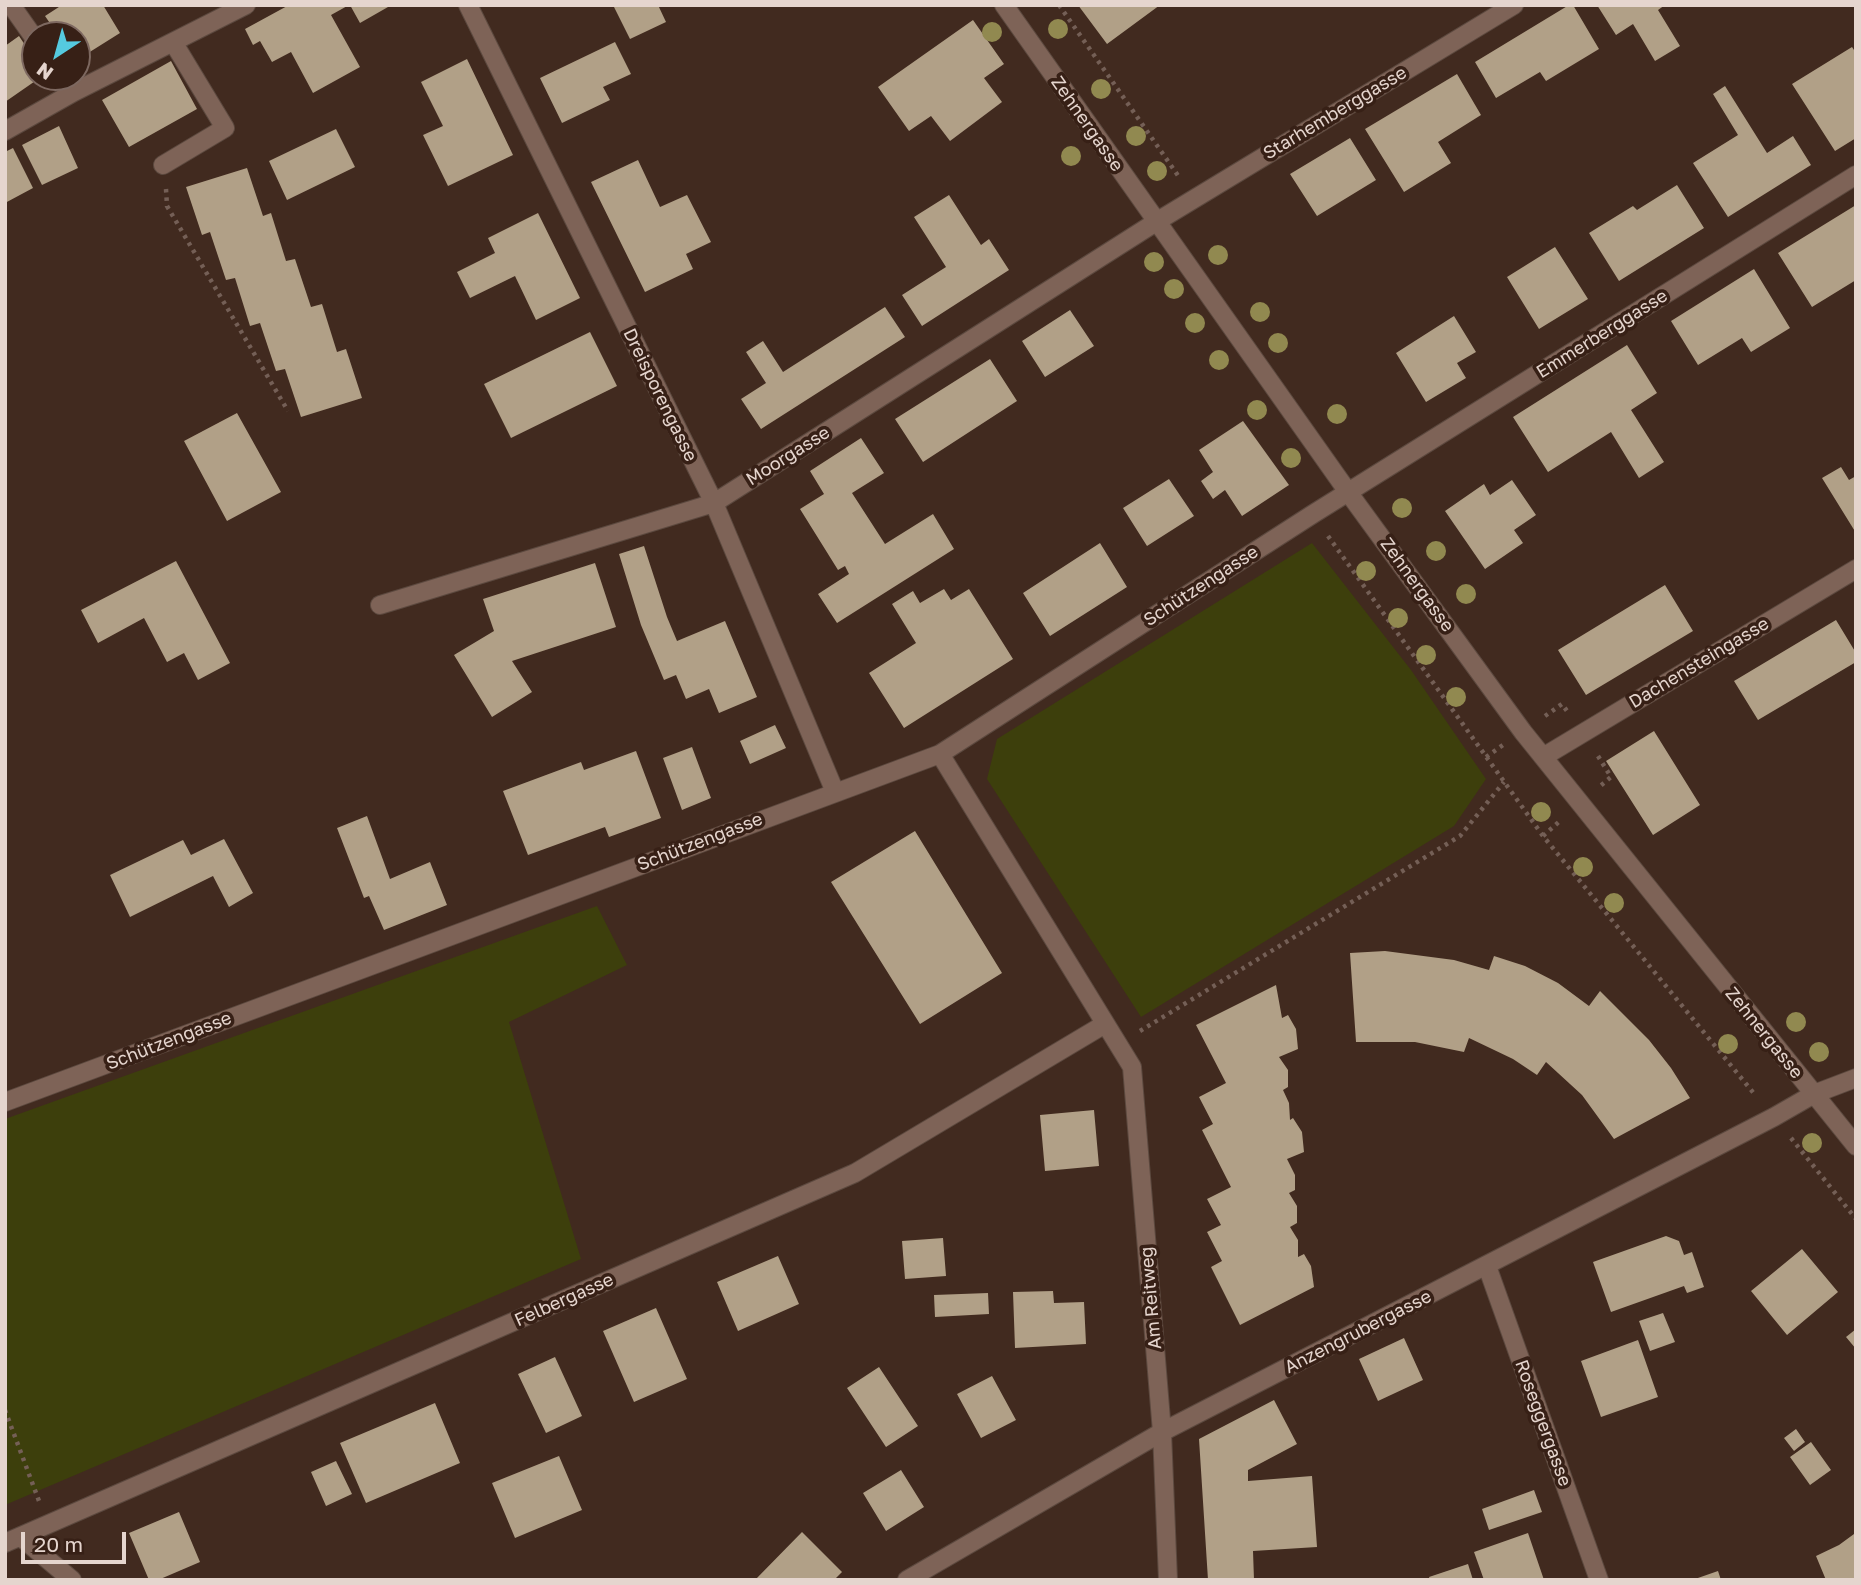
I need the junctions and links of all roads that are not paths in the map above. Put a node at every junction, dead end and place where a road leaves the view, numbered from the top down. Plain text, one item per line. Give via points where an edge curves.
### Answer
1 (11, 5) edge
2 (246, 5) edge
3 (468, 5) edge
4 (1004, 5) edge
5 (1514, 5) edge
6 (22, 21) edge
7 (173, 42) junction
8 (74, 92) joint
9 (5, 131) edge
10 (163, 165) road end
11 (1856, 175) edge
12 (1156, 222) junction
13 (1348, 492) junction
14 (714, 503) junction
15 (1856, 569) edge
16 (380, 605) dead end
17 (940, 754) junction
18 (1543, 757) junction
19 (835, 792) junction
20 (1105, 1024) junction
21 (1856, 1078) edge
22 (1814, 1094) junction
23 (5, 1102) edge
24 (1856, 1146) edge
25 (1487, 1266) junction
26 (1162, 1432) junction
27 (13, 1540) edge
28 (72, 1580) edge
29 (907, 1580) edge
30 (1168, 1580) edge
31 (1599, 1580) edge

1 - 6 street
2 - 7 street
3 - 14 street, Dreisporengasse
4 - 12 street, Zehnergasse
5 - 12 street, Starhemberggasse
7 - 8 street
7 - 10 street via 225,128
8 - 9 street
11 - 13 street, Emmerberggasse
12 - 13 street, Zehnergasse
12 - 14 street, Moorgasse
13 - 17 street, Schützengasse
13 - 18 street, Zehnergasse
14 - 16 street, Moorgasse
14 - 19 street, Dreisporengasse
15 - 18 street, Dachensteingasse
17 - 19 street, Schützengasse
17 - 20 street, Am Reitweg
18 - 22 street, Zehnergasse
19 - 23 street, Schützengasse
20 - 26 street, Am Reitweg via 1132,1068
20 - 27 street, Felbergasse via 855,1173
21 - 22 street, Anzengrubergasse
22 - 24 street, Zehnergasse
22 - 25 street, Anzengrubergasse
25 - 26 street, Anzengrubergasse
25 - 31 street, Roseggergasse
26 - 29 street, Anzengrubergasse
26 - 30 street, Am Reitweg
27 - 28 street

